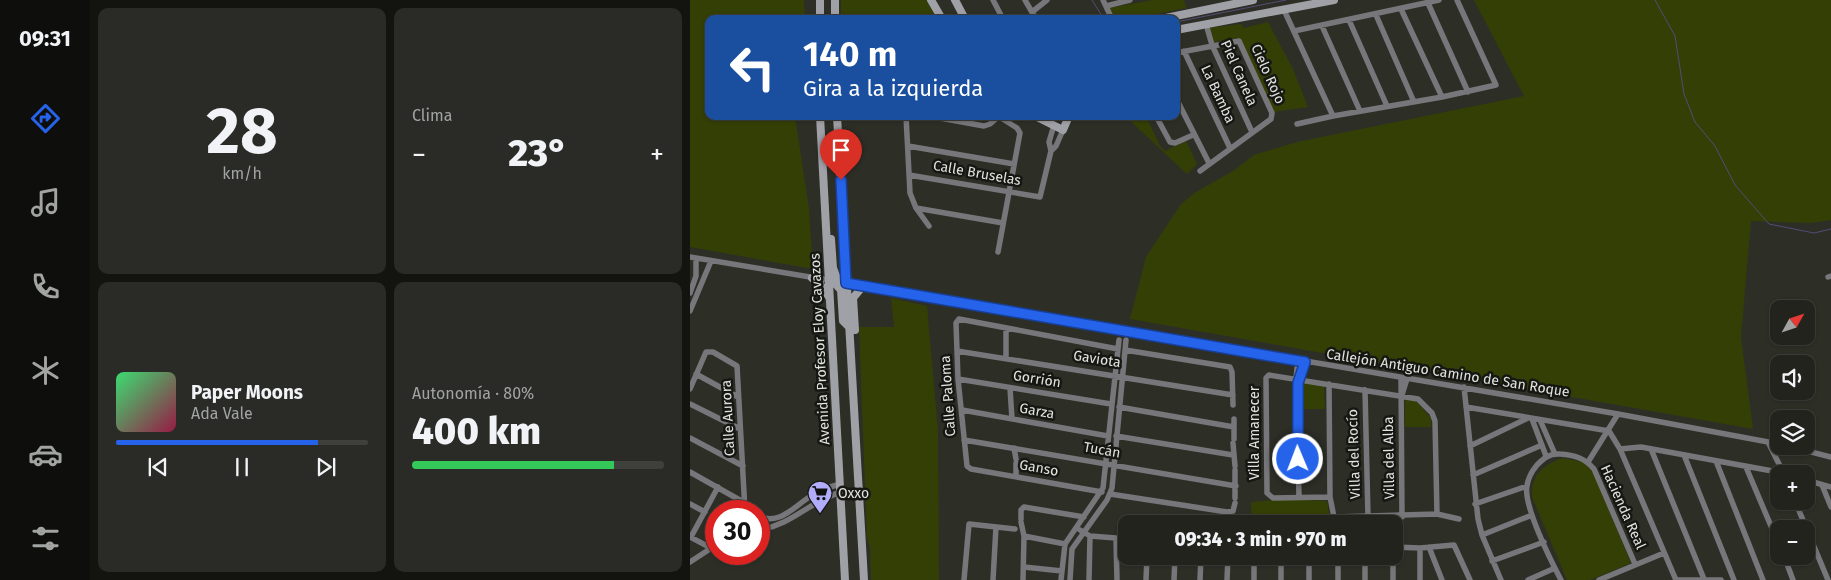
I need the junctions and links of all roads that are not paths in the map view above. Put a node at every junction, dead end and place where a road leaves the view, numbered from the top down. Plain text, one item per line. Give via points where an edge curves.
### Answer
1 (820, 0) edge
2 (835, 0) edge
3 (932, 0) edge
4 (955, 0) edge
5 (993, 0) edge
6 (1025, 0) edge
7 (1047, 0) edge
8 (1130, 0) edge
9 (1253, 0) edge
10 (1334, 0) edge
11 (1439, 0) edge
12 (1457, 0) edge
13 (1428, 2) junction
14 (1105, 3) edge
15 (1401, 9) junction
16 (1284, 10) junction
17 (1032, 12) junction
18 (820, 15) edge
19 (835, 15) edge
20 (940, 15) edge
21 (963, 15) edge
22 (1001, 15) edge
23 (1034, 15) edge
24 (1110, 15) edge
25 (1180, 15) edge
26 (1376, 15) junction
27 (1349, 20) junction
28 (1206, 24) junction
29 (1322, 26) junction
30 (1180, 29) edge
31 (1294, 31) junction
32 (1212, 46) junction
33 (1184, 51) junction
34 (1180, 52) edge
35 (1468, 92) junction
36 (1442, 97) junction
37 (1414, 102) junction
38 (1387, 106) junction
39 (1180, 107) edge
40 (1360, 111) junction
41 (1334, 116) junction
42 (820, 120) edge
43 (837, 120) edge
44 (906, 120) edge
45 (951, 120) edge
46 (992, 120) edge
47 (1004, 120) edge
48 (1043, 120) edge
49 (1055, 120) edge
50 (1067, 120) edge
51 (1158, 120) edge
52 (1297, 124) dead end
53 (1054, 125) junction
54 (1063, 130) junction
55 (1252, 132) junction
56 (1193, 135) junction
57 (908, 146) junction
58 (1230, 148) junction
59 (1051, 151) junction
60 (1209, 163) junction
61 (1014, 164) junction
62 (1200, 171) dead end
63 (909, 174) junction
64 (1009, 192) junction
65 (916, 208) junction
66 (825, 215) junction
67 (1003, 223) junction
68 (929, 226) dead end
69 (998, 252) dead end
70 (693, 258) edge
71 (844, 259) junction
72 (711, 261) junction
73 (833, 262) junction
74 (812, 278) junction
75 (832, 278) junction
76 (846, 283) junction
77 (863, 286) junction
78 (690, 292) edge
79 (830, 299) junction
80 (690, 311) edge
81 (850, 328) junction
82 (1006, 329) junction
83 (851, 344) junction
84 (1118, 349) junction
85 (1125, 350) junction
86 (957, 351) junction
87 (1006, 358) junction
88 (1298, 360) junction
89 (1305, 362) junction
90 (696, 374) junction
91 (1114, 375) junction
92 (1122, 376) junction
93 (958, 379) junction
94 (1404, 379) junction
95 (1298, 380) junction
96 (1329, 384) junction
97 (1010, 388) junction
98 (1464, 388) junction
99 (690, 389) edge
100 (1365, 390) junction
101 (1233, 395) junction
102 (1401, 397) junction
103 (738, 398) junction
104 (690, 404) edge
105 (1111, 404) junction
106 (1233, 405) dead end
107 (1119, 407) junction
108 (1466, 407) junction
109 (962, 410) junction
110 (1618, 414) junction
111 (1234, 418) dead end
112 (1012, 419) junction
113 (1530, 419) junction
114 (1540, 420) junction
115 (1234, 427) junction
116 (740, 430) junction
117 (1609, 431) junction
118 (1108, 436) junction
119 (1116, 436) junction
120 (690, 438) edge
121 (964, 440) junction
122 (1768, 442) joint
123 (1542, 444) junction
124 (1470, 446) junction
125 (1014, 448) junction
126 (1620, 449) junction
127 (1651, 449) junction
128 (1815, 452) edge
129 (1555, 454) junction
130 (1233, 455) junction
131 (1684, 455) junction
132 (1546, 456) junction
133 (1831, 456) edge
134 (1716, 461) junction
135 (1588, 462) junction
136 (1105, 463) junction
137 (1113, 464) junction
138 (1781, 465) edge
139 (743, 466) junction
140 (1746, 466) junction
141 (971, 469) joint
142 (1770, 470) edge
143 (690, 472) edge
144 (1473, 474) junction
145 (1016, 476) junction
146 (1815, 483) edge
147 (1822, 485) junction
148 (1236, 486) junction
149 (1527, 486) junction
150 (718, 487) junction
151 (1831, 487) edge
152 (841, 488) junction
153 (1102, 492) junction
154 (1110, 494) junction
155 (1299, 497) junction
156 (1330, 497) junction
157 (711, 500) edge
158 (740, 500) edge
159 (745, 500) edge
160 (690, 504) edge
161 (1475, 504) junction
162 (796, 507) junction
163 (1831, 507) edge
164 (1799, 510) edge
165 (705, 512) joint
166 (801, 513) junction
167 (1438, 514) junction
168 (1333, 515) edge
169 (1368, 515) edge
170 (1402, 515) edge
171 (1532, 515) junction
172 (1084, 516) junction
173 (1403, 517) edge
174 (1459, 519) dead end
175 (772, 520) joint
176 (1770, 523) edge
177 (774, 527) junction
178 (996, 527) junction
179 (770, 528) edge
180 (1076, 528) junction
181 (1014, 529) dead end
182 (1082, 532) junction
183 (1482, 535) junction
184 (1024, 536) junction
185 (1090, 536) junction
186 (690, 537) edge
187 (1544, 542) junction
188 (705, 543) edge
189 (1065, 544) junction
190 (1403, 547) edge
191 (1429, 547) junction
192 (1420, 548) junction
193 (705, 552) edge
194 (1664, 553) junction
195 (1492, 561) junction
196 (690, 562) edge
197 (1635, 564) junction
198 (1147, 565) edge
199 (1175, 565) edge
200 (1200, 565) edge
201 (1228, 565) edge
202 (1254, 565) edge
203 (1281, 565) edge
204 (1309, 565) edge
205 (1338, 565) edge
206 (1366, 565) edge
207 (1394, 565) edge
208 (1788, 565) edge
209 (1024, 567) junction
210 (1555, 568) junction
211 (1062, 571) junction
212 (1607, 578) edge
213 (1704, 579) edge
214 (845, 580) edge
215 (864, 580) edge
216 (964, 580) edge
217 (993, 580) edge
218 (1023, 580) edge
219 (1061, 580) edge
220 (1070, 580) edge
221 (1089, 580) edge
222 (1117, 580) edge
223 (1146, 580) edge
224 (1174, 580) edge
225 (1200, 580) edge
226 (1227, 580) edge
227 (1254, 580) edge
228 (1282, 580) edge
229 (1309, 580) edge
230 (1338, 580) edge
231 (1365, 580) edge
232 (1393, 580) edge
233 (1420, 580) edge
234 (1442, 580) edge
235 (1470, 580) edge
236 (1502, 580) edge
237 (1528, 580) edge
238 (1561, 580) edge
239 (1599, 580) edge
240 (1677, 580) edge
241 (1721, 580) edge
242 (1734, 580) edge
243 (1763, 580) edge
244 (1794, 580) edge
245 (1828, 580) edge

1 - 18 main road
2 - 19 main road
3 - 20 main road
4 - 21 main road
5 - 22 street
6 - 17 street
7 - 17 street
8 - 14 street
9 - 25 main road
10 - 16 main road
11 - 13 street
12 - 35 street via 1496,81 1495,87
13 - 15 street
13 - 35 street
14 - 24 street
15 - 26 street
15 - 36 street
16 - 28 main road
16 - 31 street
17 - 23 street
26 - 27 street
26 - 37 street
27 - 29 street
27 - 38 street
28 - 30 main road
28 - 32 street, Piel Canela
29 - 31 street
29 - 40 street
31 - 41 street
32 - 33 street
32 - 55 street, Piel Canela
32 - 55 street, Cielo Rojo via 1237,40 1272,113 1271,119
33 - 34 street
33 - 58 street, La Bamba
35 - 36 street
36 - 37 street
37 - 38 street
38 - 40 street
39 - 56 street
40 - 41 street
41 - 52 street
42 - 66 main road, Avenida Profesor Eloy Cavazos
43 - 71 main road
44 - 57 street
45 - 46 street via 984,126
47 - 61 street via 1020,130
48 - 53 main road
49 - 53 main road
50 - 54 main road
51 - 56 street via 1170,142
53 - 54 main road
53 - 59 street via 1049,142
54 - 59 street
55 - 58 street
56 - 60 street
57 - 61 street
57 - 63 street
58 - 60 street
59 - 64 street, Calle Bruselas via 1040,197
60 - 62 street
61 - 64 street
63 - 64 street, Calle Bruselas
63 - 65 street via 910,194
64 - 67 street
65 - 67 street
65 - 68 street
66 - 73 main road via 831,229
66 - 75 main road, Avenida Profesor Eloy Cavazos
67 - 69 street
70 - 72 street
70 - 78 street via 696,276
71 - 73 main road via 840,265
71 - 75 main road
71 - 76 main road
72 - 74 street
72 - 80 street
73 - 75 main road
74 - 75 street
74 - 79 main road
75 - 76 main road
75 - 79 main road, Avenida Profesor Eloy Cavazos
75 - 81 main road via 840,290 842,321
76 - 77 street, Callejón Antiguo Camino de San Roque
76 - 81 main road
77 - 83 main road via 854,298 855,334
77 - 88 street, Callejón Antiguo Camino de San Roque
79 - 152 main road, Avenida Profesor Eloy Cavazos
81 - 83 main road
82 - 84 street
82 - 86 street, Calle Paloma via 959,319 956,323
82 - 87 street
83 - 215 main road
84 - 85 street via 1123,340
84 - 91 street
85 - 92 street
85 - 101 street via 1230,367
86 - 87 street, Gaviota
86 - 93 street, Calle Paloma
87 - 91 street, Gaviota
88 - 89 street, Callejón Antiguo Camino de San Roque
88 - 95 street
89 - 94 street, Callejón Antiguo Camino de San Roque
89 - 95 street
90 - 99 street
90 - 103 street
90 - 103 street, Calle Aurora via 704,355 713,352 737,366
91 - 92 street, Gaviota
91 - 105 street
92 - 101 street, Gaviota
92 - 107 street
93 - 97 street, Gorrión
93 - 109 street, Calle Paloma
94 - 98 street, Callejón Antiguo Camino de San Roque
94 - 102 street, Villa del Alba
95 - 96 street
95 - 155 street
95 - 155 street, Villa Amanecer via 1269,375 1266,378 1267,493 1273,498
96 - 100 street
96 - 156 street
97 - 105 street, Gorrión
97 - 112 street
98 - 108 street
98 - 110 street, Callejón Antiguo Camino de San Roque
100 - 102 street
100 - 169 street, Villa del Rocío
101 - 106 street
102 - 167 street via 1414,397 1432,413 1435,421
102 - 170 street, Villa del Alba
103 - 116 street, Calle Aurora
104 - 116 street
105 - 118 street
107 - 115 street
107 - 119 street
108 - 113 street
108 - 124 street
109 - 112 street, Garza
109 - 121 street, Calle Paloma
110 - 117 street
110 - 122 street, Callejón Antiguo Camino de San Roque
111 - 115 street
112 - 118 street, Garza
113 - 114 street
113 - 123 street
113 - 124 street
114 - 117 street
114 - 129 street
115 - 130 street
116 - 139 street, Calle Aurora
117 - 126 street
117 - 135 street
118 - 136 street
119 - 130 street
119 - 137 street
120 - 139 street
121 - 125 street, Tucán
121 - 141 street, Calle Paloma via 965,464
122 - 138 street
123 - 132 street
123 - 144 street
124 - 144 street
125 - 136 street, Tucán
125 - 145 street
126 - 127 street via 1631,446
126 - 194 street
127 - 131 street
127 - 213 street
128 - 133 street
129 - 132 street, Hacienda Real
129 - 135 street, Hacienda Real via 1570,455
130 - 148 street
131 - 134 street
131 - 242 street
132 - 149 street via 1531,473
134 - 140 street
134 - 243 street
135 - 197 street, Hacienda Real
136 - 137 street, Tucán
136 - 153 street
137 - 148 street, Tucán
137 - 154 street
139 - 159 street, Calle Aurora
140 - 142 street
140 - 176 street
141 - 145 street, Ganso
143 - 150 street
144 - 161 street
145 - 153 street, Ganso
146 - 147 street
147 - 151 street
147 - 163 street
148 - 154 street via 1233,511 1227,512
149 - 161 street
149 - 171 street
150 - 157 street
150 - 158 street
152 - 162 street via 819,491
152 - 166 street
152 - 214 main road, Avenida Profesor Eloy Cavazos
153 - 172 street
154 - 182 street
155 - 156 street
156 - 168 street
160 - 165 street
161 - 183 street
162 - 166 street
162 - 175 street
164 - 245 street
165 - 186 street
166 - 177 street
167 - 173 street
167 - 174 street
171 - 183 street
171 - 187 street
172 - 180 street
172 - 184 street via 1024,507 1021,510
175 - 177 street
177 - 179 street
178 - 181 street
178 - 216 street via 970,523 968,526
178 - 217 street
180 - 182 street
180 - 189 street
182 - 185 street
182 - 220 street via 1072,549
183 - 195 street
184 - 189 street
184 - 209 street
185 - 221 street
185 - 222 street via 1115,537 1118,540
186 - 188 street
187 - 195 street
187 - 210 street
189 - 211 street
190 - 192 street
191 - 192 street
191 - 234 street
191 - 235 street via 1456,546
192 - 233 street
193 - 196 street
194 - 197 street
194 - 240 street
195 - 236 street
197 - 212 street
198 - 223 street
199 - 224 street
200 - 225 street
201 - 226 street
202 - 227 street
203 - 228 street
204 - 229 street
205 - 230 street
206 - 231 street
207 - 232 street
208 - 244 street
209 - 211 street
209 - 218 street
210 - 237 street
210 - 238 street
211 - 219 street
212 - 239 street
213 - 240 street
213 - 241 street

